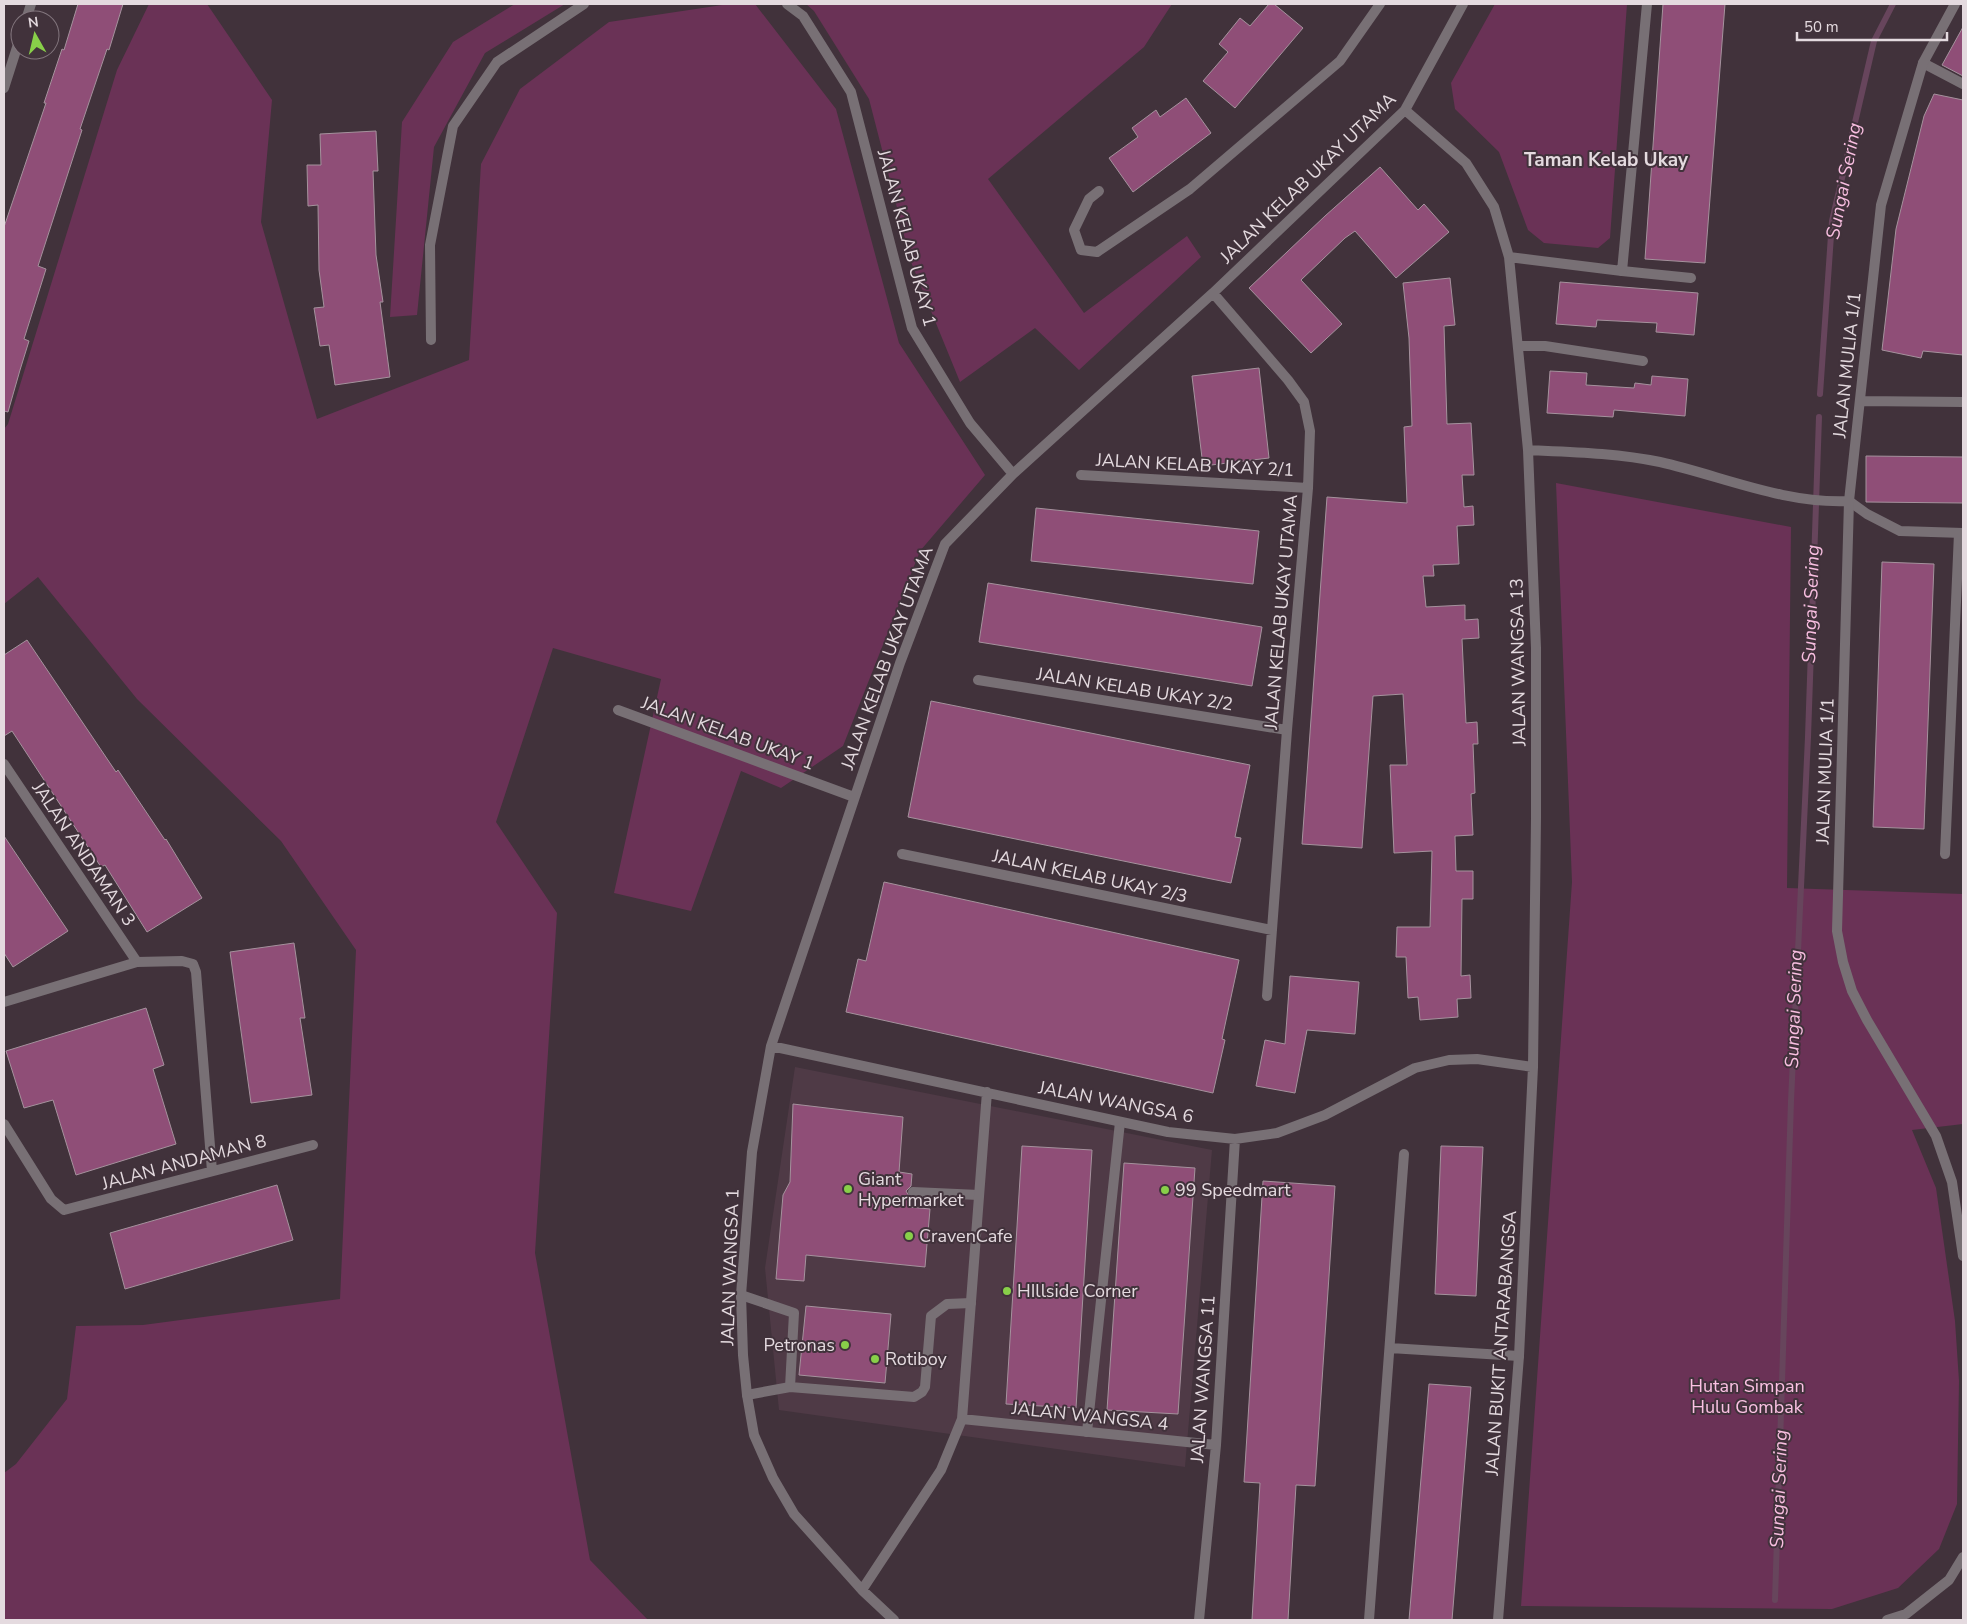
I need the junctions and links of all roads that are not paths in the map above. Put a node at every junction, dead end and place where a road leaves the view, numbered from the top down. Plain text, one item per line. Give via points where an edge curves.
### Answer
1 (584, 4) edge
2 (788, 4) edge
3 (1380, 4) edge
4 (1463, 4) edge
5 (1647, 4) edge
6 (1955, 4) edge
7 (13, 60) edge
8 (1923, 63) junction
9 (1963, 84) edge
10 (4, 88) edge
11 (1405, 110) junction
12 (1099, 191) dead end
13 (1509, 257) junction
14 (1622, 271) junction
15 (1691, 278) dead end
16 (1213, 293) junction
17 (431, 340) dead end
18 (1518, 346) junction
19 (1643, 361) dead end
20 (1860, 401) junction
21 (1963, 402) edge
22 (1528, 450) junction
23 (1013, 474) junction
24 (1081, 475) dead end
25 (1308, 488) junction
26 (1849, 501) junction
27 (1961, 533) edge
28 (978, 680) dead end
29 (618, 710) dead end
30 (1287, 730) junction
31 (4, 764) edge
32 (854, 797) junction
33 (902, 854) dead end
34 (1945, 854) dead end
35 (1272, 930) junction
36 (137, 962) junction
37 (1267, 996) dead end
38 (4, 1002) edge
39 (771, 1046) junction
40 (1533, 1067) junction
41 (987, 1092) junction
42 (1120, 1122) junction
43 (4, 1124) edge
44 (1235, 1139) junction
45 (313, 1145) dead end
46 (1404, 1154) dead end
47 (212, 1171) junction
48 (913, 1192) dead end
49 (979, 1195) junction
50 (1963, 1256) edge
51 (742, 1296) junction
52 (970, 1304) junction
53 (1390, 1348) junction
54 (1519, 1356) junction
55 (790, 1387) junction
56 (747, 1395) junction
57 (962, 1419) junction
58 (1086, 1432) junction
59 (1216, 1445) junction
60 (1963, 1557) edge
61 (862, 1590) junction
62 (894, 1620) edge
63 (1199, 1620) edge
64 (1370, 1620) edge
65 (1498, 1620) edge
66 (1887, 1620) edge

1 - 17 street via 497,62 453,126 430,245
2 - 23 street, JALAN KELAB UKAY 1 via 803,16 851,92 912,328 970,423
3 - 12 street via 1340,61 1190,189 1097,252 1081,250 1074,230 1089,199
4 - 11 street, JALAN KELAB UKAY UTAMA
5 - 14 street
6 - 8 street, JALAN MULIA 1/1
7 - 10 street
8 - 9 street
8 - 20 street, JALAN MULIA 1/1 via 1880,206
11 - 13 street, JALAN WANGSA 13 via 1466,163 1494,207
11 - 16 street, JALAN KELAB UKAY UTAMA
13 - 14 street
13 - 18 street, JALAN WANGSA 13
14 - 15 street
16 - 23 street, JALAN KELAB UKAY UTAMA
16 - 25 street, JALAN KELAB UKAY UTAMA via 1304,402 1310,431
18 - 19 street via 1545,346
18 - 22 street, JALAN WANGSA 13
20 - 21 street
20 - 26 street, JALAN MULIA 1/1
22 - 26 street via 1587,452 1659,462 1786,496
22 - 40 street, JALAN WANGSA 13 via 1536,648
23 - 32 street, JALAN KELAB UKAY UTAMA via 945,544
24 - 25 street, JALAN KELAB UKAY 2/1
25 - 30 street, JALAN KELAB UKAY UTAMA
26 - 27 street via 1900,531
26 - 50 street, JALAN MULIA 1/1 via 1837,931 1852,991 1936,1136 1952,1182
27 - 34 street
28 - 30 street, JALAN KELAB UKAY 2/2
29 - 32 street, JALAN KELAB UKAY 1
30 - 35 street, JALAN KELAB UKAY UTAMA
31 - 36 street, JALAN ANDAMAN 3
32 - 39 street, JALAN KELAB UKAY UTAMA
33 - 35 street, JALAN KELAB UKAY 2/3
35 - 37 street, JALAN KELAB UKAY UTAMA
36 - 38 street
36 - 47 street via 182,961 193,964 196,972
39 - 41 street, JALAN WANGSA 6
39 - 51 street, JALAN WANGSA 1 via 752,1152
40 - 44 street, JALAN WANGSA 6 via 1477,1059 1449,1060 1414,1068 1324,1115 1277,1133
40 - 54 street, JALAN BUKIT ANTARABANGSA
41 - 42 street, JALAN WANGSA 6
41 - 49 street
42 - 44 street, JALAN WANGSA 6 via 1168,1132
42 - 58 street
43 - 47 street, JALAN ANDAMAN 8 via 51,1199 64,1210
44 - 59 street, JALAN WANGSA 11
45 - 47 street, JALAN ANDAMAN 8
46 - 53 street
48 - 49 street
49 - 52 street
51 - 55 street via 794,1313
51 - 56 street, JALAN WANGSA 1
52 - 55 street via 947,1304 931,1316 925,1387 914,1397
52 - 57 street
53 - 54 street
53 - 64 street
54 - 65 street, JALAN BUKIT ANTARABANGSA
55 - 56 street
56 - 61 street, JALAN WANGSA 1 via 754,1435 794,1514
57 - 58 street, JALAN WANGSA 4
57 - 61 street via 941,1470
58 - 59 street, JALAN WANGSA 4
59 - 63 street, JALAN WANGSA 11
60 - 66 street via 1949,1580 1906,1614
61 - 62 street, JALAN WANGSA 1

